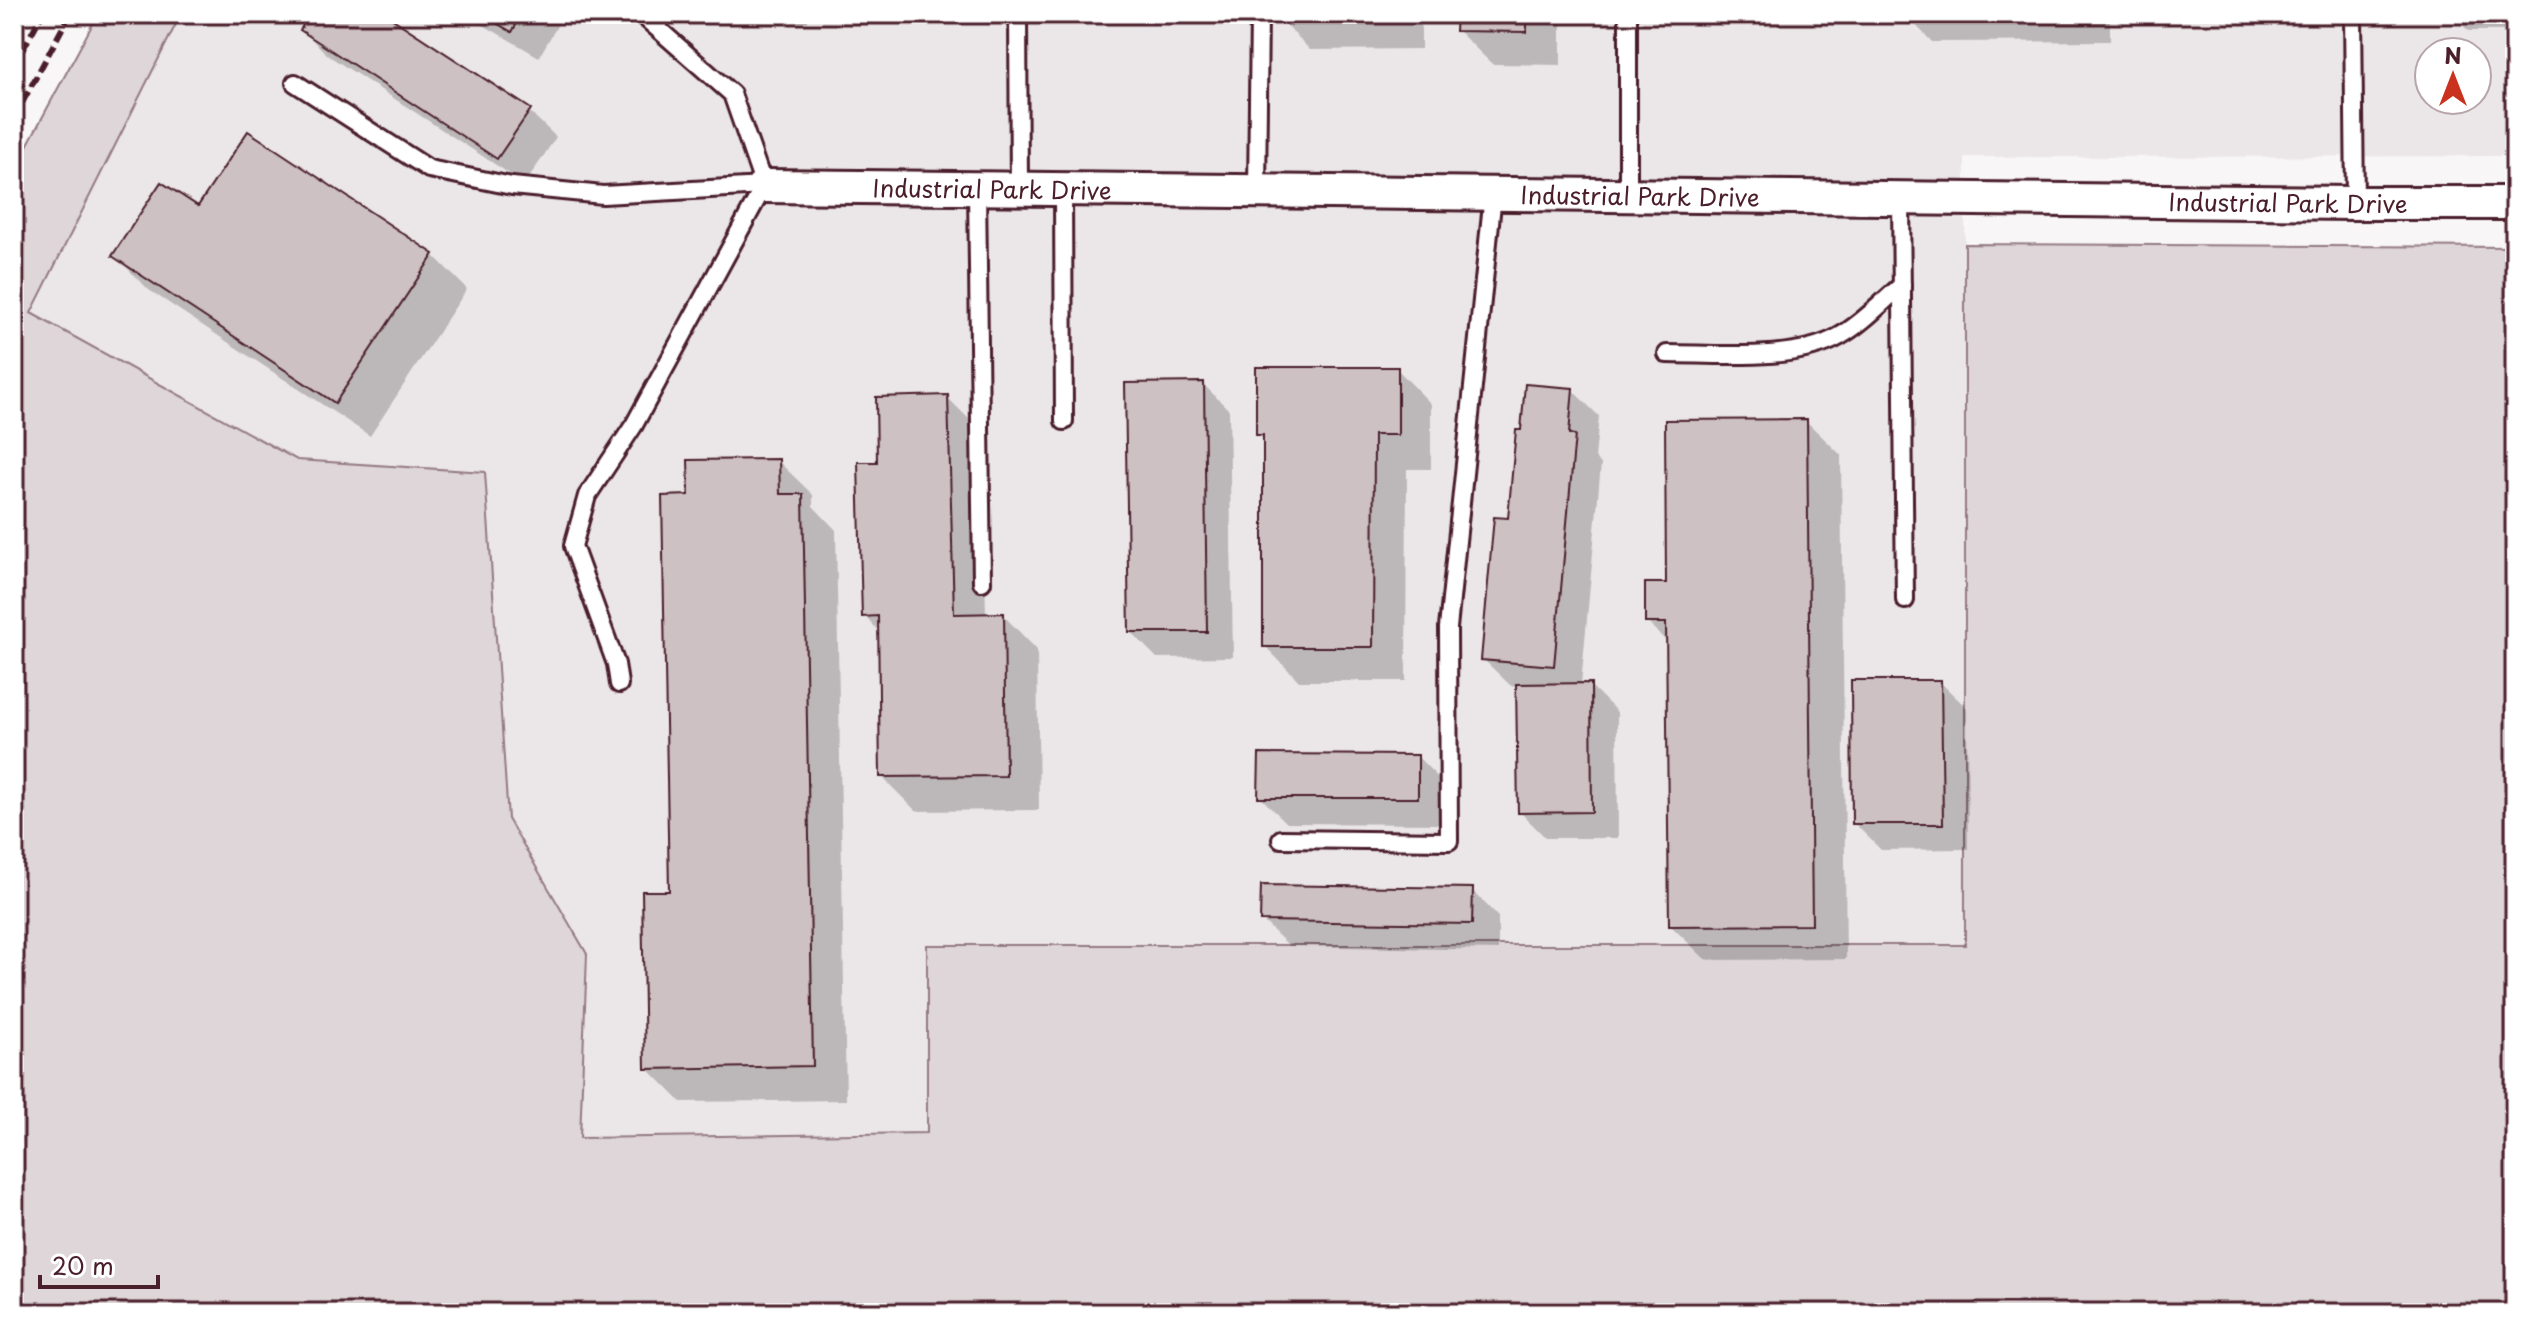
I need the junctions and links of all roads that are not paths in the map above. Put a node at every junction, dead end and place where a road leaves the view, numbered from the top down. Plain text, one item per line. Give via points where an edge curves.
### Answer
1 (641, 14) edge
2 (1018, 14) edge
3 (1259, 14) edge
4 (1628, 14) edge
5 (2353, 14) edge
6 (295, 83) dead end
7 (764, 186) junction
8 (977, 189) junction
9 (1019, 189) junction
10 (1063, 189) junction
11 (1257, 190) junction
12 (1493, 194) junction
13 (1628, 196) junction
14 (1901, 198) junction
15 (2355, 203) junction
16 (2515, 203) edge
17 (1902, 285) junction
18 (1667, 354) dead end
19 (1064, 421) dead end
20 (982, 582) dead end
21 (1905, 600) dead end
22 (619, 684) dead end
23 (1281, 839) dead end

1 - 7 lane via 732,94
2 - 9 lane
3 - 11 lane
4 - 13 lane
5 - 15 lane
6 - 7 lane via 429,169 512,186 603,195
7 - 8 street, Industrial Park Drive
7 - 22 lane via 634,425 587,496 573,546
8 - 9 street, Industrial Park Drive
8 - 20 lane
9 - 10 street, Industrial Park Drive
10 - 11 street, Industrial Park Drive
10 - 19 lane
11 - 12 street, Industrial Park Drive
12 - 13 street, Industrial Park Drive
12 - 23 lane via 1448,628 1449,841
13 - 14 street, Industrial Park Drive
14 - 15 street, Industrial Park Drive
14 - 17 lane
15 - 16 street, Industrial Park Drive
17 - 18 lane via 1840,336 1815,348
17 - 21 lane

